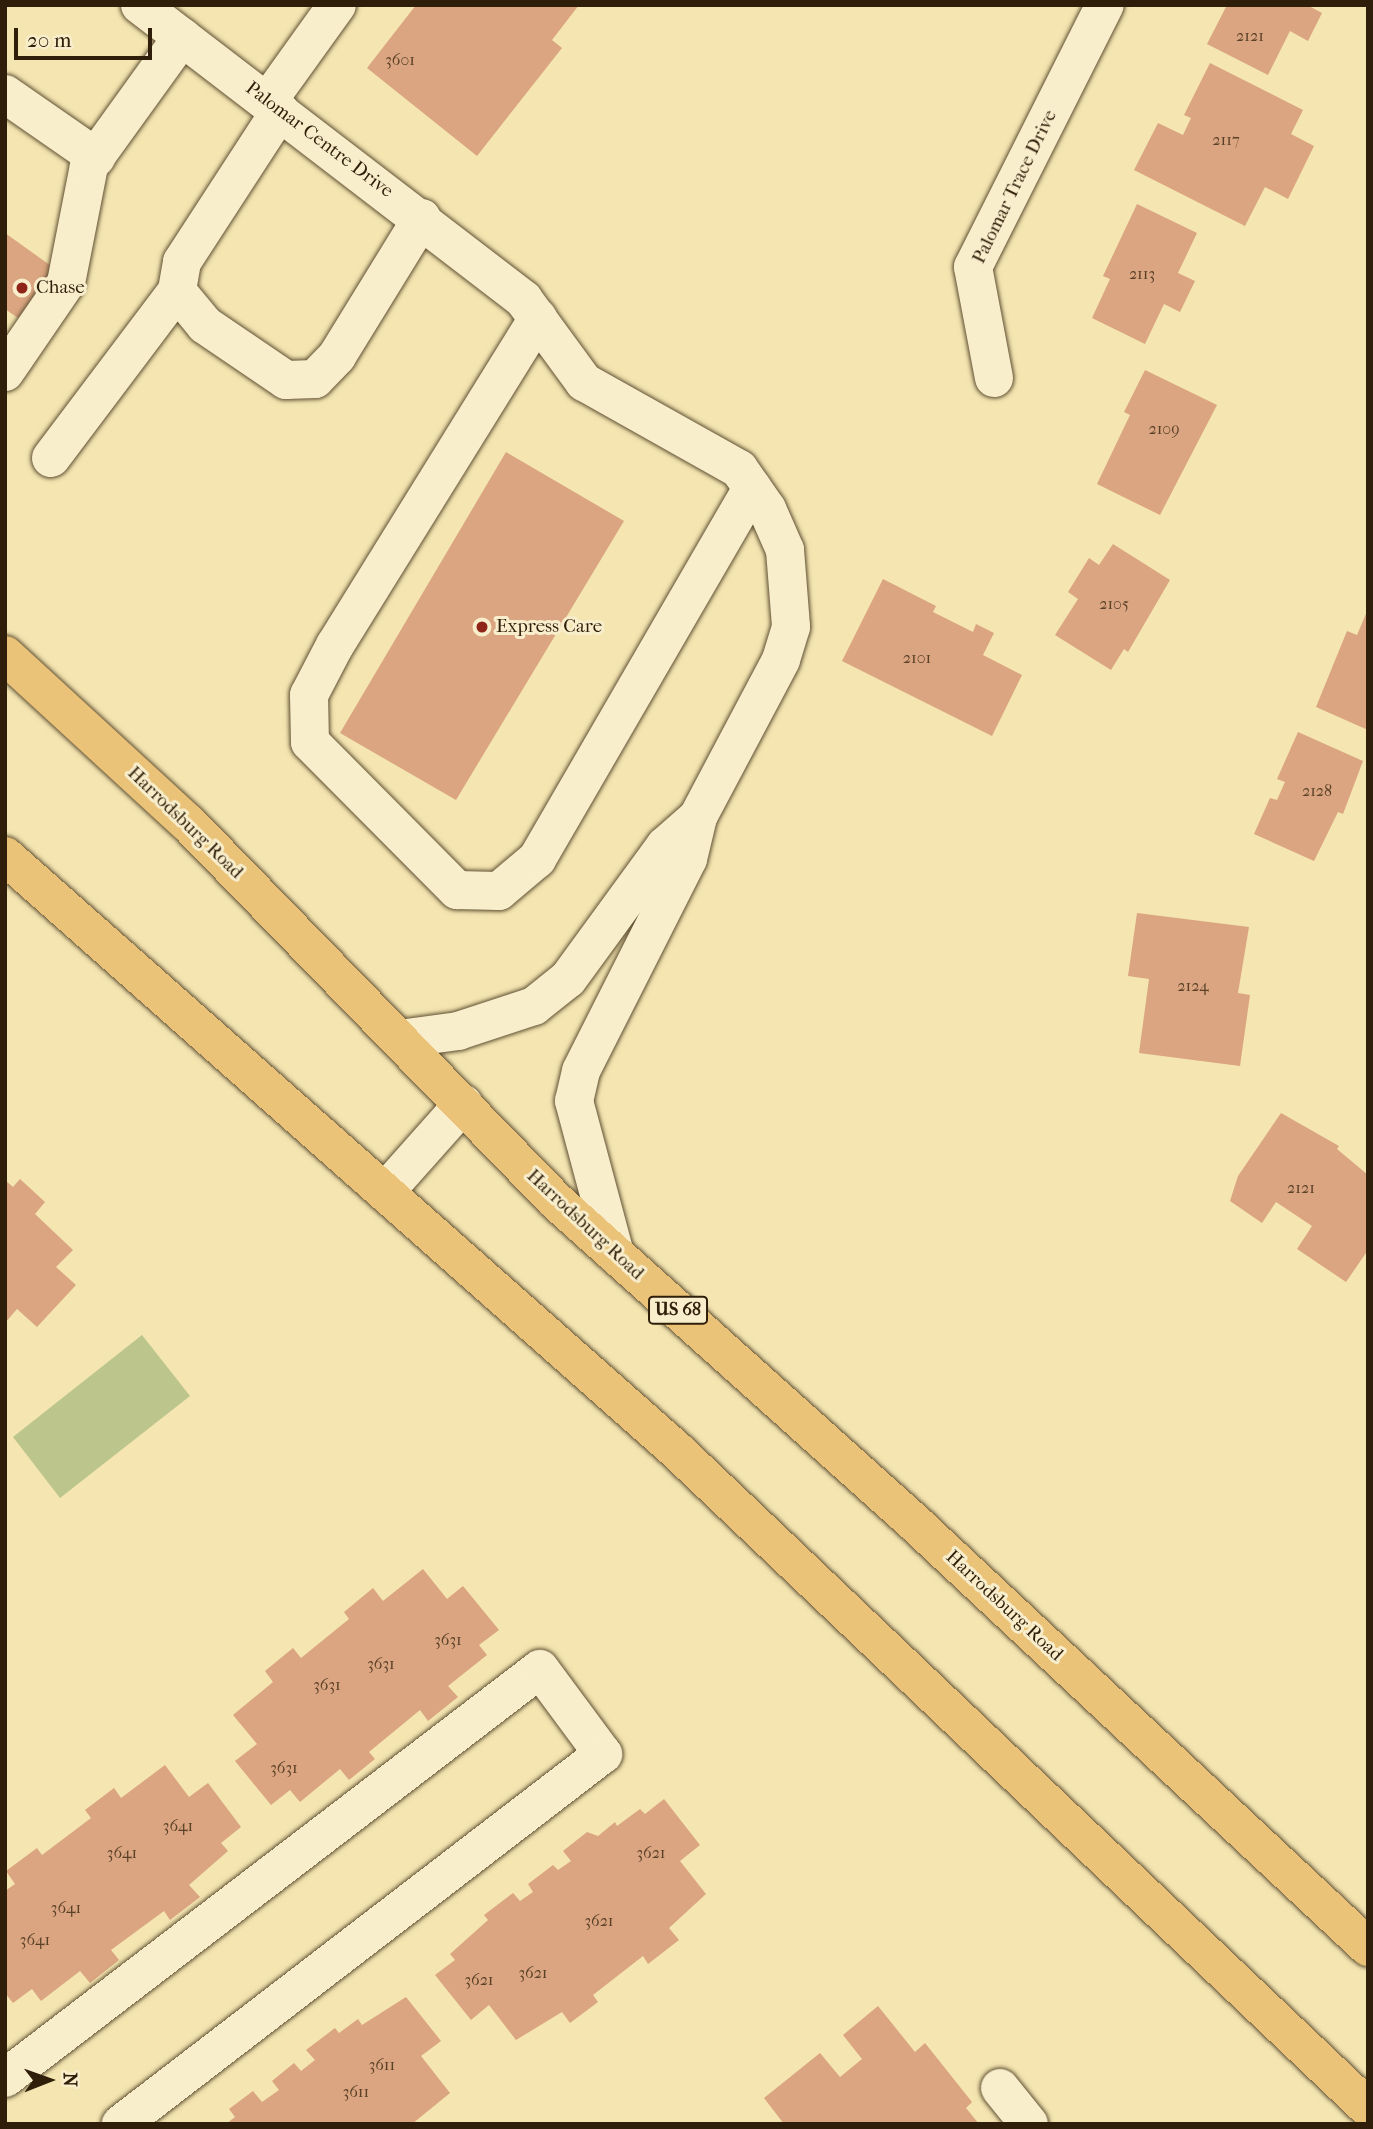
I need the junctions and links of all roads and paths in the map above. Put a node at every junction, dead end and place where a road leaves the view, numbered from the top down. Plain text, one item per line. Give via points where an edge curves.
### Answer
1 (140, 5) edge
2 (337, 5) edge
3 (1105, 5) edge
4 (182, 37) junction
5 (5, 94) edge
6 (274, 106) junction
7 (92, 161) junction
8 (422, 218) junction
9 (177, 291) junction
10 (538, 318) junction
11 (5, 372) edge
12 (994, 378) dead end
13 (51, 458) dead end
14 (752, 488) junction
15 (5, 655) edge
16 (698, 817) junction
17 (5, 856) edge
18 (399, 1039) junction
19 (463, 1104) junction
20 (385, 1192) junction
21 (615, 1254) junction
22 (1368, 1947) edge
23 (5, 2078) edge
24 (1000, 2088) dead end
25 (1368, 2108) edge
26 (121, 2124) edge
27 (1029, 2124) edge

1 - 4 street, Palomar Centre Drive
2 - 6 street
3 - 12 street, Palomar Trace Drive via 973,267
4 - 6 street, Palomar Centre Drive
4 - 7 street
5 - 7 street
6 - 8 street, Palomar Centre Drive
6 - 9 street via 182,262
7 - 11 street via 66,283
8 - 9 street via 337,356 315,379 286,380 205,325
8 - 10 street, Palomar Centre Drive via 524,300
9 - 13 street
10 - 14 street, Palomar Centre Drive via 584,382 739,469
10 - 14 street via 335,645 309,695 310,742 457,890 499,891 537,859
14 - 16 street, Palomar Centre Drive via 785,550 791,627 780,660
15 - 18 main road, Harrodsburg Road / US 68 via 188,823
16 - 18 street via 664,846 568,979 534,1006 458,1031
16 - 21 street via 688,859 581,1071 574,1101
17 - 20 main road
18 - 19 main road, Harrodsburg Road / US 68
19 - 20 street
19 - 21 main road, Harrodsburg Road / US 68 via 556,1201
20 - 25 main road via 674,1448
21 - 22 main road, Harrodsburg Road / US 68 via 999,1601
23 - 26 street via 540,1669 603,1754
24 - 27 street

